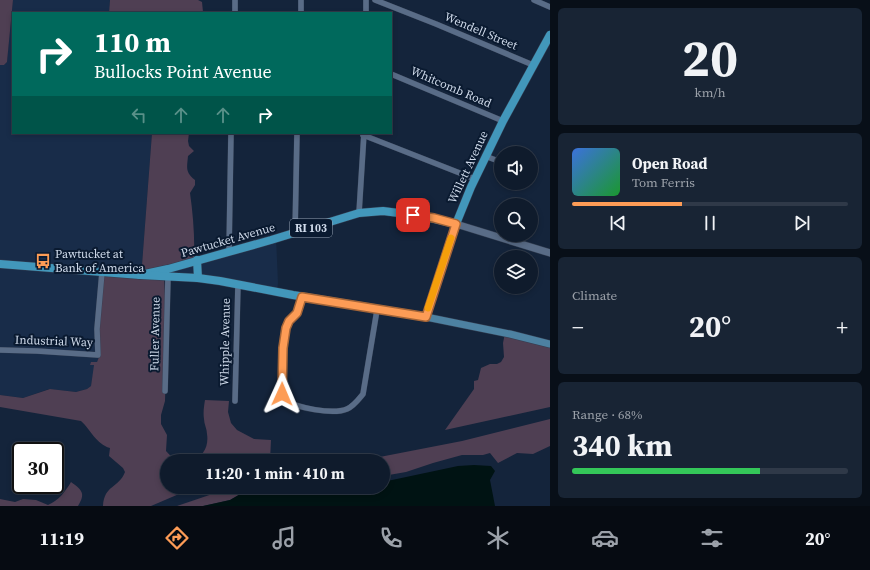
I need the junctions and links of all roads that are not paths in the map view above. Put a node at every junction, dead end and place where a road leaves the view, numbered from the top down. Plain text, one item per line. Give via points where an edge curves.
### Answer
1 (235, 0) edge
2 (301, 0) edge
3 (366, 0) edge
4 (375, 0) edge
5 (534, 0) edge
6 (550, 7) edge
7 (235, 12) edge
8 (301, 12) edge
9 (366, 12) edge
10 (550, 35) edge
11 (533, 65) junction
12 (392, 74) edge
13 (503, 121) junction
14 (232, 134) edge
15 (297, 134) edge
16 (364, 134) edge
17 (485, 156) junction
18 (494, 159) edge
19 (475, 179) junction
20 (359, 213) junction
21 (456, 224) junction
22 (295, 233) junction
23 (229, 252) junction
24 (550, 253) edge
25 (197, 260) junction
26 (0, 264) edge
27 (102, 272) junction
28 (168, 273) junction
29 (198, 278) junction
30 (238, 284) junction
31 (302, 297) junction
32 (377, 310) junction
33 (426, 317) junction
34 (550, 344) edge
35 (0, 350) edge
36 (165, 391) dead end
37 (235, 401) dead end

1 - 7 street
2 - 8 street
3 - 9 street
4 - 11 street, Wendell Street
5 - 6 street
10 - 11 main road, Willett Avenue
11 - 13 main road, Willett Avenue
12 - 13 street, Whitcomb Road
13 - 17 main road, Willett Avenue
14 - 23 street
15 - 22 street
16 - 19 street
16 - 20 street
17 - 18 street
17 - 19 main road, Willett Avenue
19 - 21 main road, Willett Avenue
20 - 21 main road, Pawtucket Avenue / RI 103 via 383,211
20 - 22 main road, Pawtucket Avenue / RI 103
21 - 24 street, Pawtucket Avenue
21 - 33 main road, Willett Avenue
22 - 23 main road, Pawtucket Avenue / RI 103
23 - 25 main road, Pawtucket Avenue / RI 103
25 - 28 main road, Pawtucket Avenue / RI 103
25 - 29 main road
26 - 27 main road, RI 103
27 - 28 main road, RI 103 via 140,275
27 - 35 street, Industrial Way via 97,329 98,355
28 - 29 main road, RI 103
28 - 36 street, Fuller Avenue
29 - 30 main road, RI 103
30 - 31 main road, RI 103
30 - 37 street, Whipple Avenue
31 - 32 main road, RI 103
31 - 32 street via 297,313 286,328 282,394 283,399 289,403 315,409 336,412 343,410 356,404 363,394
32 - 33 main road, RI 103
33 - 34 main road

